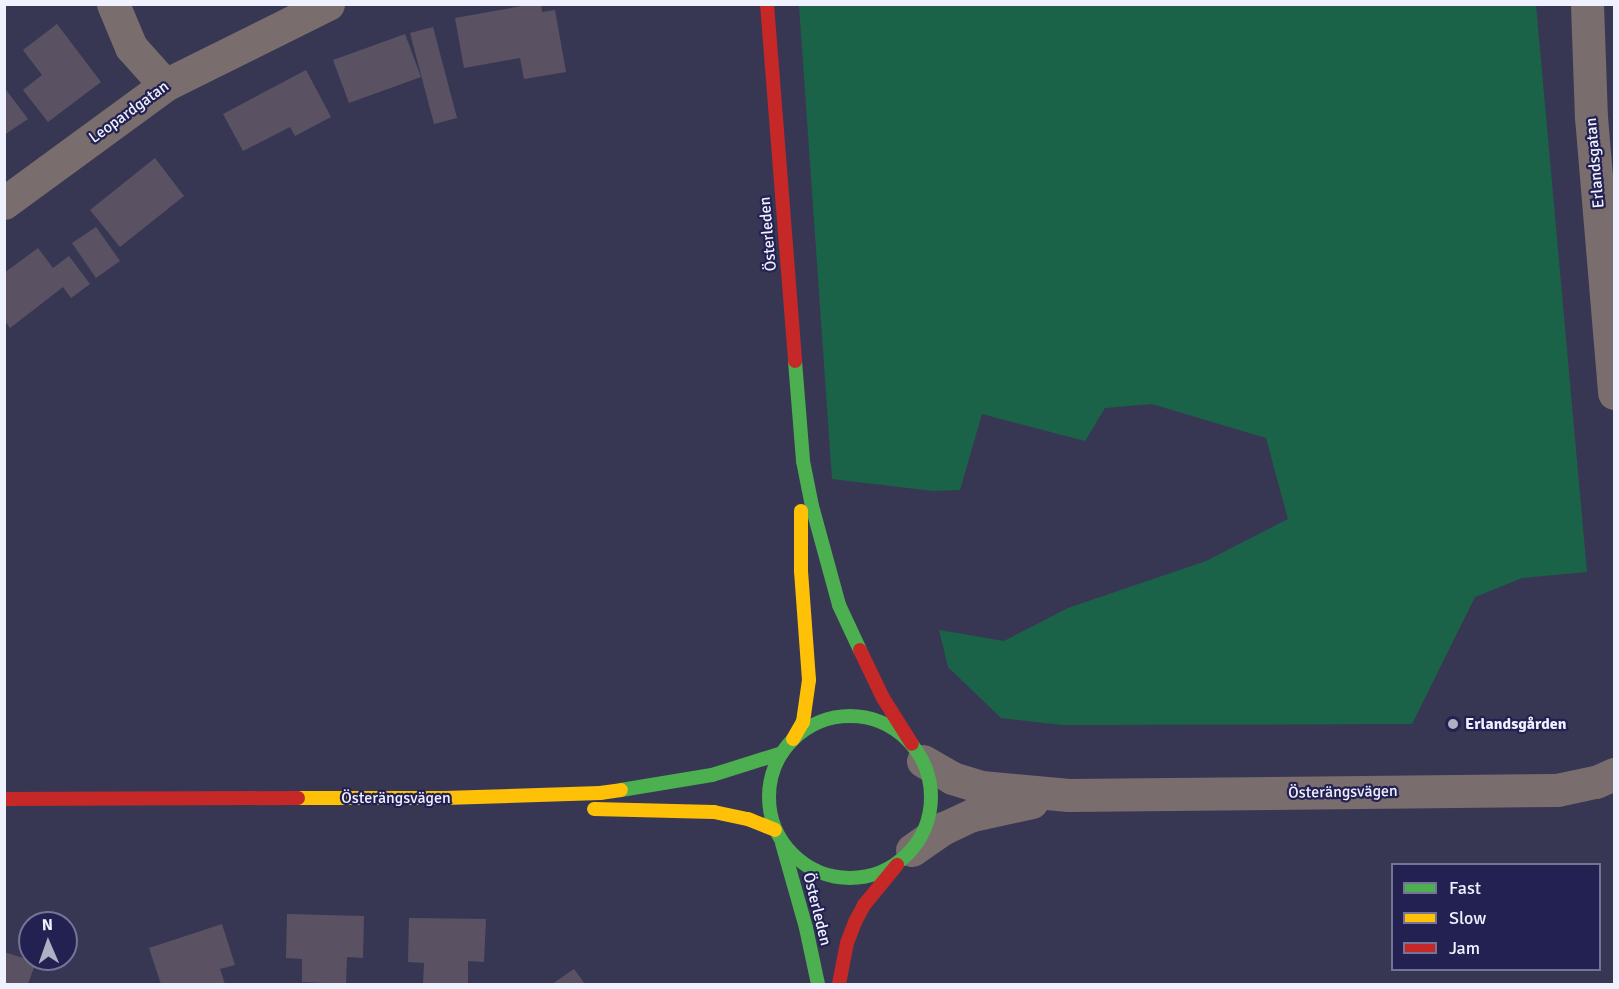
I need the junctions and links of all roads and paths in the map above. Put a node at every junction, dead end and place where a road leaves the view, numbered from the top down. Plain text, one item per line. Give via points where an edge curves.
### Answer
1 (113, 4) edge
2 (327, 4) edge
3 (767, 4) edge
4 (1587, 4) edge
5 (165, 85) junction
6 (4, 203) edge
7 (1614, 393) edge
8 (803, 461) junction
9 (793, 740) junction
10 (782, 753) junction
11 (917, 753) junction
12 (1614, 774) edge
13 (1069, 795) junction
14 (4, 799) edge
15 (574, 809) dead end
16 (527, 810) dead end
17 (159, 813) dead end
18 (778, 836) junction
19 (907, 855) junction
20 (818, 984) edge
21 (839, 984) edge

1 - 5 street via 131,47
2 - 5 street, Leopardgatan
3 - 8 main road, Österleden
4 - 7 street, Erlandsgatan
5 - 6 street, Leopardgatan
8 - 9 main road, Österleden via 801,571 809,680 803,722
8 - 11 main road, Österleden via 819,538 839,605 883,698
9 - 10 main road, Österleden
9 - 11 main road, Österleden via 817,723 846,716 861,717 889,726
10 - 14 main road, Österängsvägen via 712,775 600,793 444,798
10 - 18 main road, Österleden via 772,774 768,797
11 - 13 street, Österängsvägen via 952,778 981,787
11 - 19 main road, Österleden via 931,787 930,814
12 - 13 street, Österängsvägen via 1557,790
13 - 19 street, Österängsvägen via 972,815 944,828
15 - 18 main road via 714,812 748,819
16 - 17 main road, Österängsvägen
18 - 19 main road, Österleden via 807,867 844,879 874,875
18 - 20 main road, Österleden via 806,928
19 - 21 main road, Österleden via 864,905 855,922

